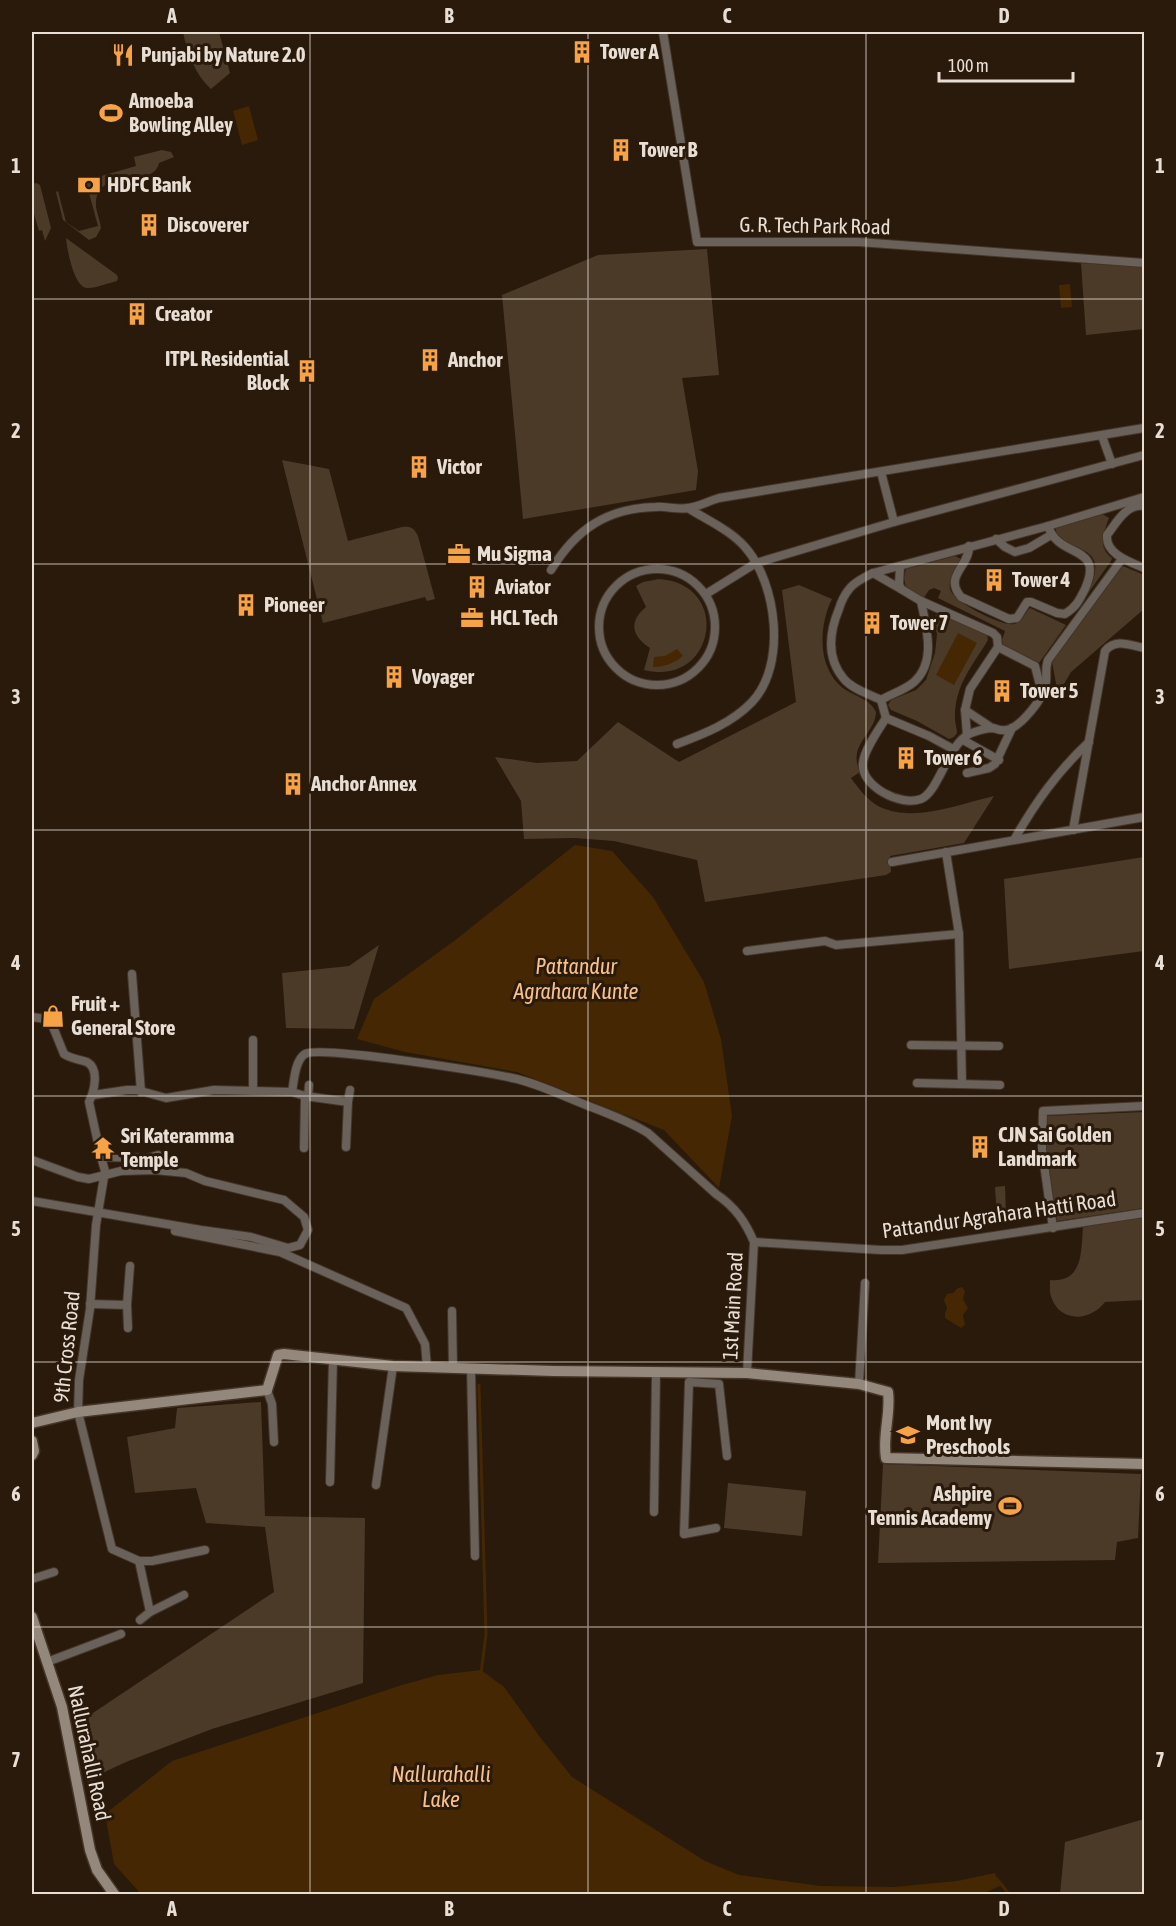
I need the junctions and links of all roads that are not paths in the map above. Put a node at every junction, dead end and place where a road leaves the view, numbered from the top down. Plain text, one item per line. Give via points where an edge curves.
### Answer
1 (663, 32) edge
2 (1144, 263) edge
3 (1144, 428) edge
4 (1102, 436) junction
5 (1144, 455) edge
6 (1112, 464) junction
7 (881, 472) junction
8 (1144, 497) edge
9 (1144, 506) edge
10 (688, 508) junction
11 (894, 522) junction
12 (1048, 526) junction
13 (1051, 535) junction
14 (996, 539) junction
15 (969, 546) junction
16 (1122, 559) junction
17 (756, 563) junction
18 (900, 566) junction
19 (1144, 568) edge
20 (551, 570) dead end
21 (873, 573) junction
22 (901, 589) junction
23 (706, 594) junction
24 (921, 601) junction
25 (1065, 614) junction
26 (1076, 622) junction
27 (998, 647) junction
28 (1144, 648) edge
29 (1042, 693) junction
30 (881, 700) junction
31 (965, 710) junction
32 (886, 718) junction
33 (992, 728) junction
34 (1012, 728) junction
35 (965, 738) junction
36 (1089, 742) junction
37 (677, 744) dead end
38 (953, 749) junction
39 (999, 760) junction
40 (967, 773) dead end
41 (1144, 817) edge
42 (1073, 830) junction
43 (1014, 840) junction
44 (946, 852) junction
45 (892, 862) dead end
46 (959, 934) junction
47 (747, 951) dead end
48 (132, 974) dead end
49 (32, 1017) edge
50 (253, 1040) dead end
51 (911, 1045) dead end
52 (961, 1046) junction
53 (999, 1046) dead end
54 (917, 1083) dead end
55 (962, 1084) junction
56 (309, 1085) dead end
57 (1000, 1085) dead end
58 (350, 1090) dead end
59 (253, 1091) junction
60 (141, 1092) junction
61 (291, 1092) junction
62 (93, 1095) junction
63 (306, 1097) junction
64 (348, 1102) junction
65 (1144, 1106) edge
66 (346, 1147) dead end
67 (304, 1148) dead end
68 (158, 1155) dead end
69 (101, 1157) junction
70 (32, 1160) edge
71 (105, 1176) junction
72 (32, 1201) edge
73 (99, 1212) junction
74 (1144, 1213) edge
75 (1053, 1228) junction
76 (175, 1231) dead end
77 (754, 1242) junction
78 (130, 1266) dead end
79 (865, 1282) dead end
80 (90, 1304) junction
81 (127, 1305) junction
82 (452, 1311) dead end
83 (128, 1328) dead end
84 (333, 1359) junction
85 (393, 1366) junction
86 (427, 1367) junction
87 (453, 1368) junction
88 (471, 1369) junction
89 (656, 1372) junction
90 (747, 1373) junction
91 (704, 1378) junction
92 (859, 1384) junction
93 (267, 1390) junction
94 (78, 1412) junction
95 (32, 1423) edge
96 (32, 1441) edge
97 (274, 1442) dead end
98 (32, 1455) edge
99 (727, 1456) dead end
100 (1144, 1464) edge
101 (330, 1482) dead end
102 (376, 1485) dead end
103 (654, 1512) dead end
104 (716, 1528) dead end
105 (205, 1550) dead end
106 (476, 1556) dead end
107 (139, 1561) junction
108 (54, 1572) dead end
109 (32, 1579) edge
110 (184, 1595) dead end
111 (150, 1612) junction
112 (32, 1617) edge
113 (140, 1620) dead end
114 (121, 1634) dead end
115 (47, 1662) junction
116 (114, 1894) edge

1 - 2 street, G. R. Tech Park Road via 697,242 859,242
3 - 4 street
4 - 6 street
4 - 7 street
5 - 6 street
6 - 11 street
7 - 10 street via 719,498
7 - 11 street
8 - 12 street
9 - 16 street via 1128,509 1107,535 1106,542
10 - 17 street via 732,535
10 - 20 street via 636,508 608,516 569,543
11 - 17 street
12 - 13 street
12 - 14 street
13 - 14 street via 1015,552
13 - 25 street via 1086,558 1091,568 1078,604
14 - 15 street
15 - 18 street
15 - 25 street via 956,575 961,597 1009,619 1017,618 1027,602
16 - 19 street
16 - 26 street
17 - 23 street
17 - 37 street via 765,579 774,619 766,677 754,700 735,717
18 - 21 street
18 - 22 street
21 - 22 street
21 - 30 street via 849,589 830,639 836,669 846,682
22 - 24 street
23 - 23 street via 716,628 704,661 692,674 658,685 624,675 611,663 602,647 601,610 609,593 623,580 639,572 667,570 693,581
24 - 27 street via 993,633 999,640
24 - 30 street via 928,639 927,664 915,681
25 - 26 street
26 - 29 street via 1047,663 1047,685
27 - 29 street via 1035,666
27 - 31 street via 970,689
28 - 36 street via 1118,642 1105,651
29 - 34 street via 1031,711
30 - 32 street
31 - 33 street
31 - 35 street
32 - 38 street
32 - 38 street via 862,765 868,780 893,798 924,798
33 - 34 street
33 - 35 street
34 - 39 street
35 - 38 street
35 - 39 street
36 - 42 street
36 - 43 street via 1041,794
39 - 40 street via 990,768
41 - 42 street
42 - 43 street
43 - 44 street
44 - 45 street
44 - 46 street
46 - 47 street via 836,945 825,941
46 - 52 street
48 - 60 street
49 - 62 street via 51,1022 64,1054 90,1065 95,1077
50 - 59 street
51 - 52 street
52 - 53 street
52 - 55 street
54 - 55 street
55 - 57 street
56 - 63 street
58 - 64 street
59 - 60 street via 204,1091 173,1098
59 - 61 street
60 - 62 street
61 - 63 street
61 - 77 street via 299,1060 319,1051 517,1079 545,1088 648,1133 736,1209
62 - 69 street, 9th Cross Road via 89,1102
63 - 64 street
63 - 67 street
64 - 66 street
65 - 75 street via 1043,1111 1042,1150
68 - 69 street
69 - 71 street, 9th Cross Road
70 - 71 street via 78,1177
71 - 73 street, 9th Cross Road
71 - 73 street via 121,1171 186,1173 284,1200 304,1217 308,1230 300,1245 288,1248 251,1237
72 - 73 street
73 - 80 street, 9th Cross Road
74 - 75 street, Pattandur Agrahara Hatti Road
75 - 77 street, Pattandur Agrahara Hatti Road via 902,1250
76 - 86 street via 280,1252 406,1308 425,1344
77 - 90 street, 1st Main Road
78 - 81 street
79 - 92 street
80 - 81 street
80 - 94 street, 9th Cross Road
81 - 83 street
82 - 87 street
84 - 85 street
84 - 93 street via 278,1355
84 - 101 street
85 - 86 street
85 - 102 street
86 - 87 street
87 - 88 street
88 - 89 street
88 - 106 street
89 - 91 street
89 - 103 street
90 - 91 street
90 - 92 street
91 - 99 street via 719,1384
91 - 104 street via 689,1382 684,1534
92 - 100 street via 888,1392 886,1458
93 - 94 street
93 - 97 street via 272,1404
94 - 95 street
94 - 107 street, 9th Cross Road via 112,1549
96 - 98 street
105 - 107 street
107 - 111 street
108 - 109 street
110 - 111 street
111 - 113 street
112 - 115 street, Nallurahalli Road
114 - 115 street
115 - 116 street, Nallurahalli Road via 62,1707 90,1850 97,1870

